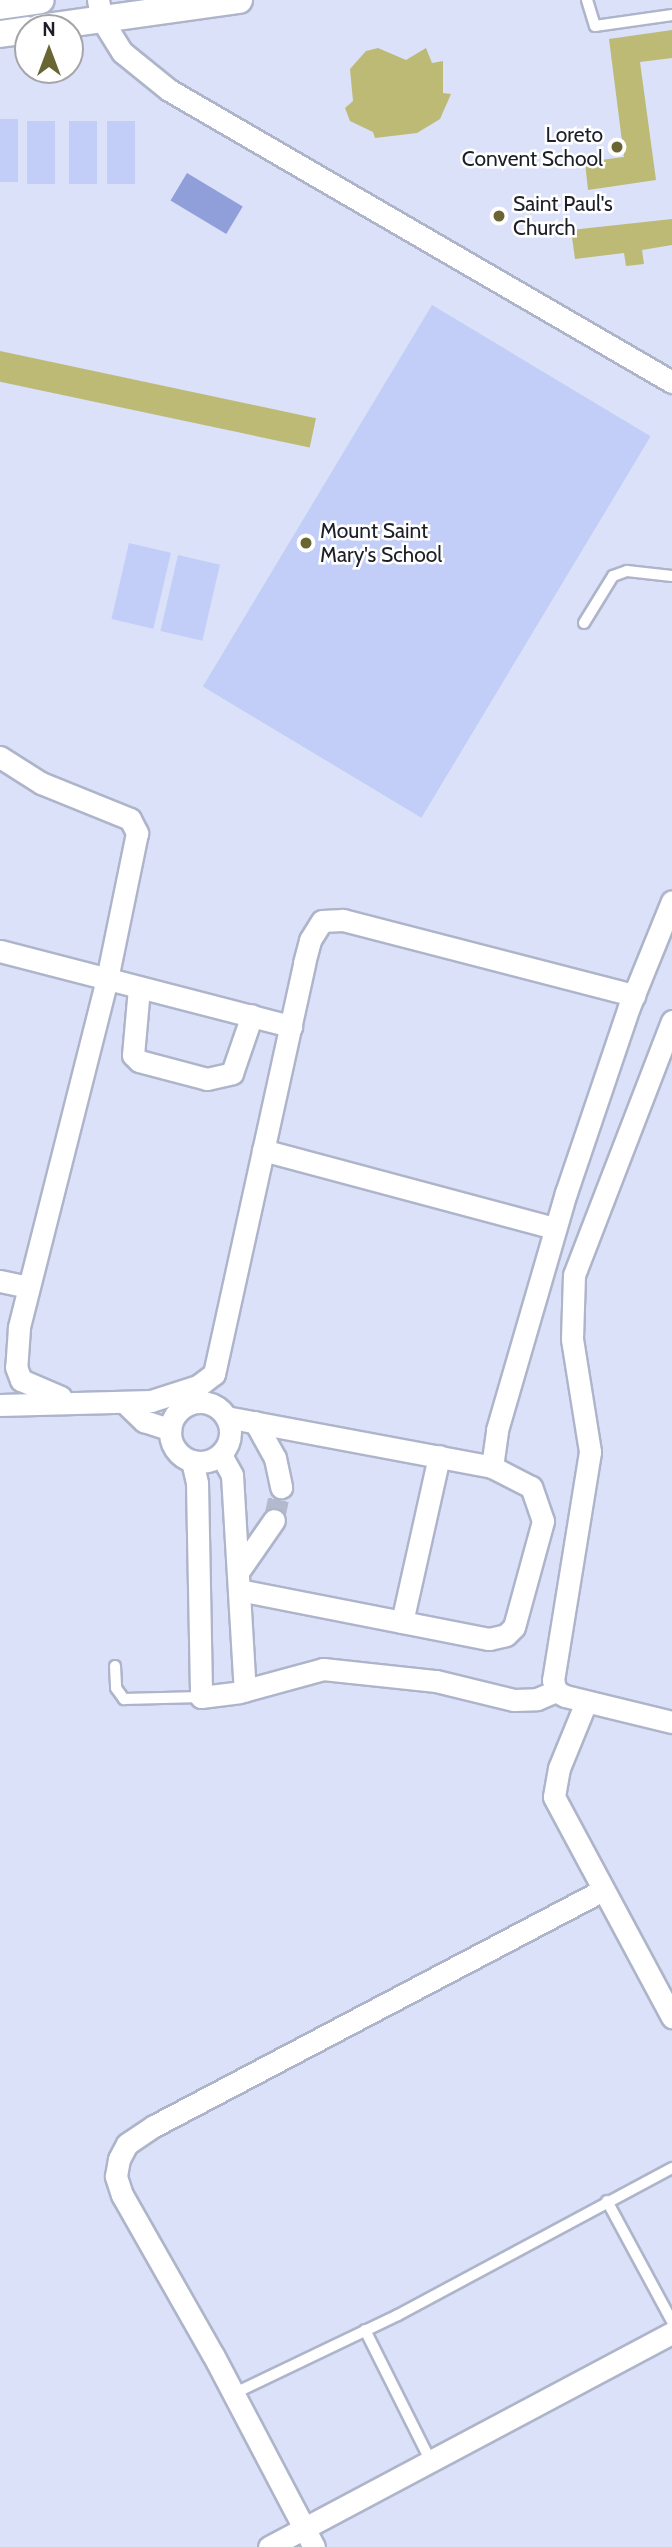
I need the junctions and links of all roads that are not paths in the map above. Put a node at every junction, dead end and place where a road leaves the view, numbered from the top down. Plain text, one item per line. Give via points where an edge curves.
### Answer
1 (239, 0) edge
2 (587, 0) edge
3 (32, 1) edge
4 (0, 6) edge
5 (100, 10) edge
6 (672, 15) edge
7 (672, 382) edge
8 (672, 576) edge
9 (584, 623) dead end
10 (0, 757) edge
11 (672, 901) edge
12 (0, 951) edge
13 (107, 979) junction
14 (139, 988) junction
15 (634, 995) junction
16 (252, 1015) junction
17 (672, 1021) edge
18 (291, 1026) junction
19 (263, 1150) junction
20 (555, 1228) junction
21 (0, 1281) edge
22 (28, 1287) junction
23 (208, 1380) junction
24 (75, 1402) junction
25 (124, 1402) junction
26 (207, 1403) junction
27 (0, 1405) edge
28 (176, 1412) junction
29 (226, 1417) junction
30 (255, 1422) junction
31 (221, 1455) junction
32 (439, 1456) junction
33 (192, 1461) junction
34 (492, 1466) junction
35 (281, 1488) tunnel mouth
36 (274, 1521) tunnel mouth
37 (238, 1581) junction
38 (402, 1622) junction
39 (115, 1666) dead end
40 (246, 1691) junction
41 (556, 1691) junction
42 (201, 1697) junction
43 (586, 1702) junction
44 (672, 1722) edge
45 (603, 1890) junction
46 (672, 2017) edge
47 (672, 2168) edge
48 (607, 2202) junction
49 (672, 2321) edge
50 (365, 2330) junction
51 (672, 2333) edge
52 (233, 2394) junction
53 (431, 2463) junction
54 (309, 2538) edge
55 (270, 2547) edge

1 - 5 street
2 - 6 lane via 595,26
3 - 4 street
5 - 7 street via 122,52 169,90
8 - 9 lane via 627,571 613,576
10 - 13 street via 41,783 130,819 136,826 138,846
11 - 15 street
12 - 13 street
13 - 14 street
13 - 22 street
14 - 16 street
14 - 16 street via 133,1055 139,1061 207,1079 232,1073
15 - 18 street via 330,919 316,926 310,940
15 - 20 street
16 - 18 street
17 - 41 street via 574,1275 572,1339 590,1452 553,1666
18 - 19 street
19 - 20 street
19 - 23 street via 214,1374
20 - 34 street via 515,1360
21 - 22 street
22 - 24 street via 16,1367 21,1380
23 - 26 street
23 - 28 street
24 - 25 street
24 - 27 street
25 - 28 street
25 - 28 street via 144,1421
26 - 28 street via 193,1403
26 - 29 street
28 - 33 street via 177,1451
29 - 30 street
29 - 31 street via 228,1440
30 - 32 street
30 - 35 street via 275,1458
31 - 33 street via 207,1462
31 - 37 street via 232,1475
32 - 34 street
32 - 38 street
33 - 42 street via 197,1483
34 - 38 street via 531,1487 544,1521 514,1627 506,1635 489,1639
36 - 37 street
37 - 38 street
37 - 40 street
39 - 42 lane via 116,1688 124,1699
40 - 41 street via 323,1669 436,1681 514,1700 537,1699
40 - 42 street
41 - 43 street
43 - 44 street
43 - 45 street via 559,1768 554,1797
45 - 46 street
45 - 52 street via 127,2144 116,2176 122,2195
47 - 48 lane
48 - 49 lane
48 - 50 lane
50 - 52 lane
50 - 53 lane
51 - 53 street
52 - 54 street
53 - 54 street
54 - 55 street

